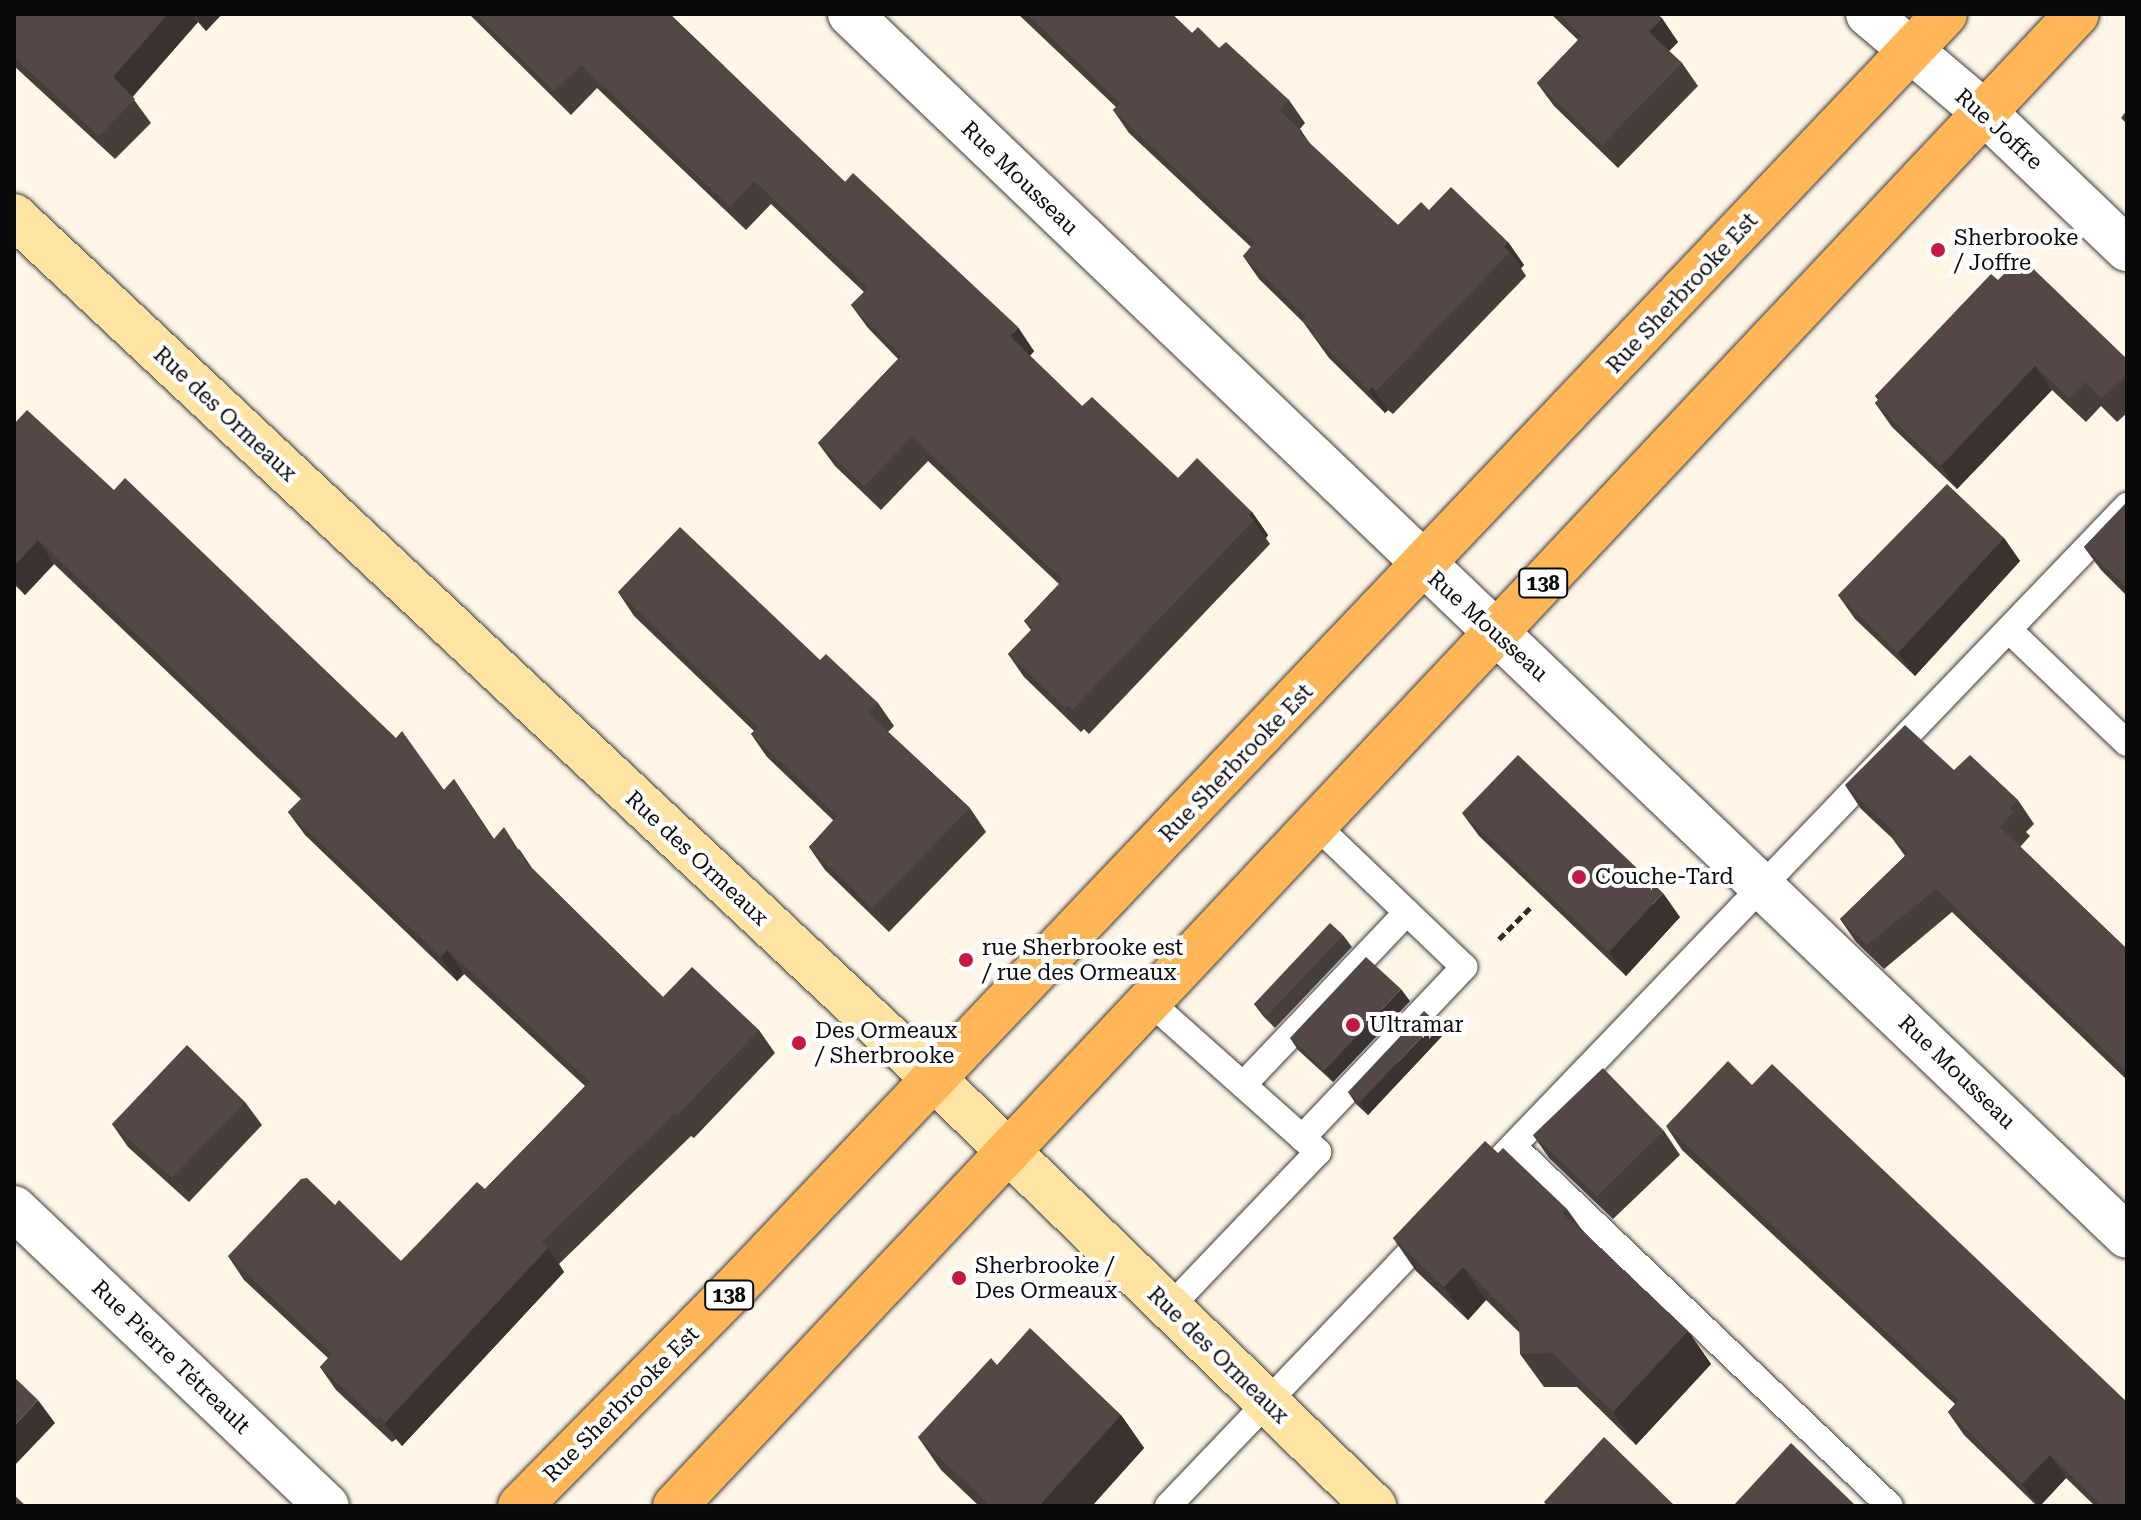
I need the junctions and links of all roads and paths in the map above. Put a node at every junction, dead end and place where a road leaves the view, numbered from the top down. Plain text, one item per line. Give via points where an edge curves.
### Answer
1 (850, 14) edge
2 (1868, 14) edge
3 (1945, 14) edge
4 (2077, 14) edge
5 (1909, 52) junction
6 (1984, 112) junction
7 (14, 216) edge
8 (2127, 249) edge
9 (2127, 506) edge
10 (1424, 567) junction
11 (2009, 630) junction
12 (1497, 632) junction
13 (2127, 743) edge
14 (1316, 825) junction
15 (1764, 886) junction
16 (1532, 906) edge
17 (1407, 912) junction
18 (1497, 942) dead end
19 (1151, 1003) junction
20 (933, 1078) junction
21 (1243, 1085) junction
22 (1302, 1138) junction
23 (1513, 1146) junction
24 (1009, 1154) junction
25 (1470, 1190) edge
26 (14, 1208) edge
27 (1449, 1213) edge
28 (2127, 1236) edge
29 (1169, 1308) junction
30 (1267, 1403) junction
31 (327, 1506) edge
32 (520, 1506) edge
33 (675, 1506) edge
34 (1168, 1506) edge
35 (1374, 1506) edge
36 (1890, 1506) edge

1 - 10 street, Rue Mousseau
2 - 5 street, Rue Joffre
3 - 5 main road, Rue Sherbrooke Est / 138
4 - 6 main road, 138
5 - 6 street, Rue Joffre
5 - 10 main road, Rue Sherbrooke Est / 138
6 - 8 street, Rue Joffre
6 - 12 main road, 138
7 - 20 street, Rue des Ormeaux
9 - 11 lane
10 - 12 street, Rue Mousseau
10 - 20 main road, Rue Sherbrooke Est / 138
11 - 13 lane
11 - 15 lane
12 - 14 main road, 138
12 - 15 street, Rue Mousseau
14 - 17 lane
14 - 19 main road, 138
15 - 23 lane
15 - 28 street, Rue Mousseau
16 - 18 path
17 - 21 lane
17 - 22 lane via 1464,967
19 - 21 lane
19 - 24 main road, 138
20 - 24 street, Rue des Ormeaux
20 - 32 main road, Rue Sherbrooke Est / 138
21 - 22 lane
22 - 29 lane via 1318,1152
23 - 25 lane
23 - 36 lane
24 - 29 street, Rue des Ormeaux
24 - 33 main road, 138
26 - 31 street, Rue Pierre Tétreault
27 - 30 lane
29 - 30 street, Rue des Ormeaux
30 - 34 lane
30 - 35 street, Rue des Ormeaux

